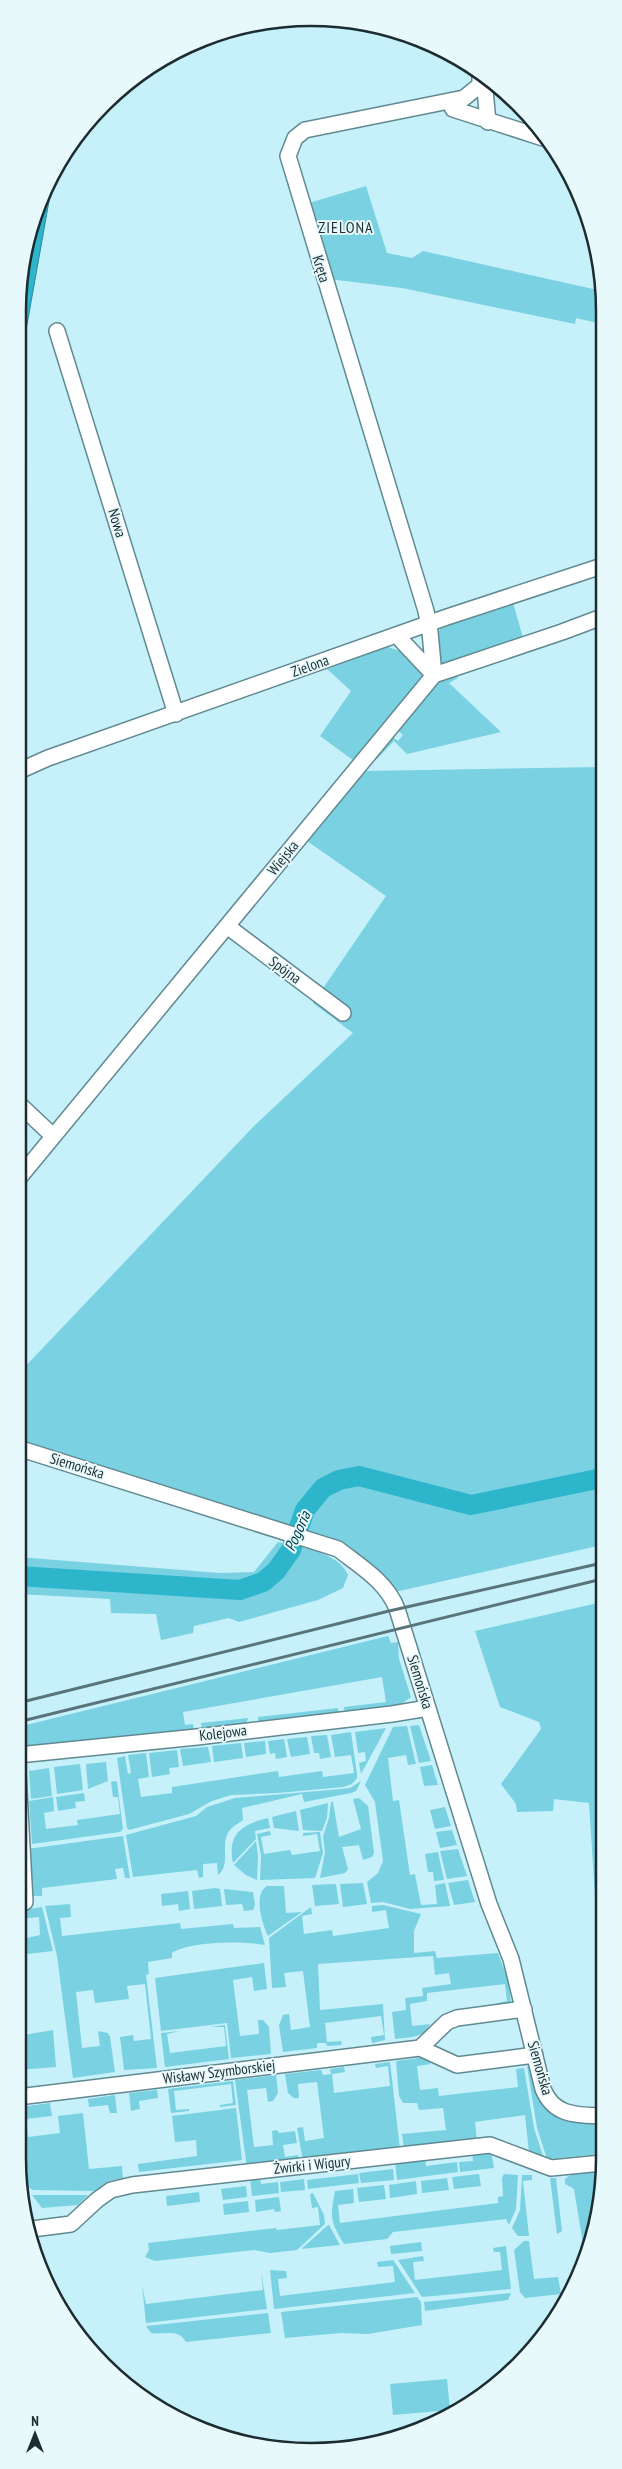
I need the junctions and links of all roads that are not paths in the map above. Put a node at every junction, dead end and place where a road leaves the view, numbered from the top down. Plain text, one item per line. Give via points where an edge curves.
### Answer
1 (480, 81) edge
2 (481, 83) edge
3 (450, 101) junction
4 (488, 122) junction
5 (535, 136) edge
6 (57, 331) dead end
7 (596, 568) edge
8 (596, 618) edge
9 (429, 624) junction
10 (400, 634) junction
11 (434, 675) junction
12 (176, 714) junction
13 (26, 768) edge
14 (227, 926) junction
15 (343, 1013) dead end
16 (26, 1111) edge
17 (53, 1136) junction
18 (26, 1169) edge
19 (26, 1450) edge
20 (428, 1708) junction
21 (26, 1754) edge
22 (524, 2009) junction
23 (420, 2048) junction
24 (535, 2055) junction
25 (26, 2096) edge
26 (596, 2116) edge
27 (596, 2164) edge
28 (35, 2229) edge

1 - 3 street, Kręta via 464,98
2 - 4 street via 485,90
3 - 4 street via 453,109
3 - 9 street, Kręta via 304,130 295,138 288,156
4 - 5 street
6 - 12 street, Nowa
7 - 9 street, Zielona
8 - 11 street
9 - 10 street, Zielona
9 - 11 street, Kręta
10 - 11 street via 401,640
10 - 12 street, Zielona
11 - 14 street, Wiejska
12 - 13 street, Zielona
14 - 15 street, Spójna
14 - 17 street, Wiejska
16 - 17 street
17 - 18 street, Wiejska
19 - 20 street, Siemońska via 338,1549 375,1578 389,1594 397,1609
20 - 21 street, Kolejowa
20 - 22 street, Siemońska via 489,1904 511,1959
22 - 23 street via 457,2018 447,2022
22 - 24 street, Siemońska
23 - 24 street via 457,2065
23 - 25 street, Wisławy Szymborskiej
24 - 26 street, Siemońska via 547,2098 557,2109 574,2115
27 - 28 street, Żwirki i Wigury via 551,2168 490,2145 132,2185 111,2190 71,2224

